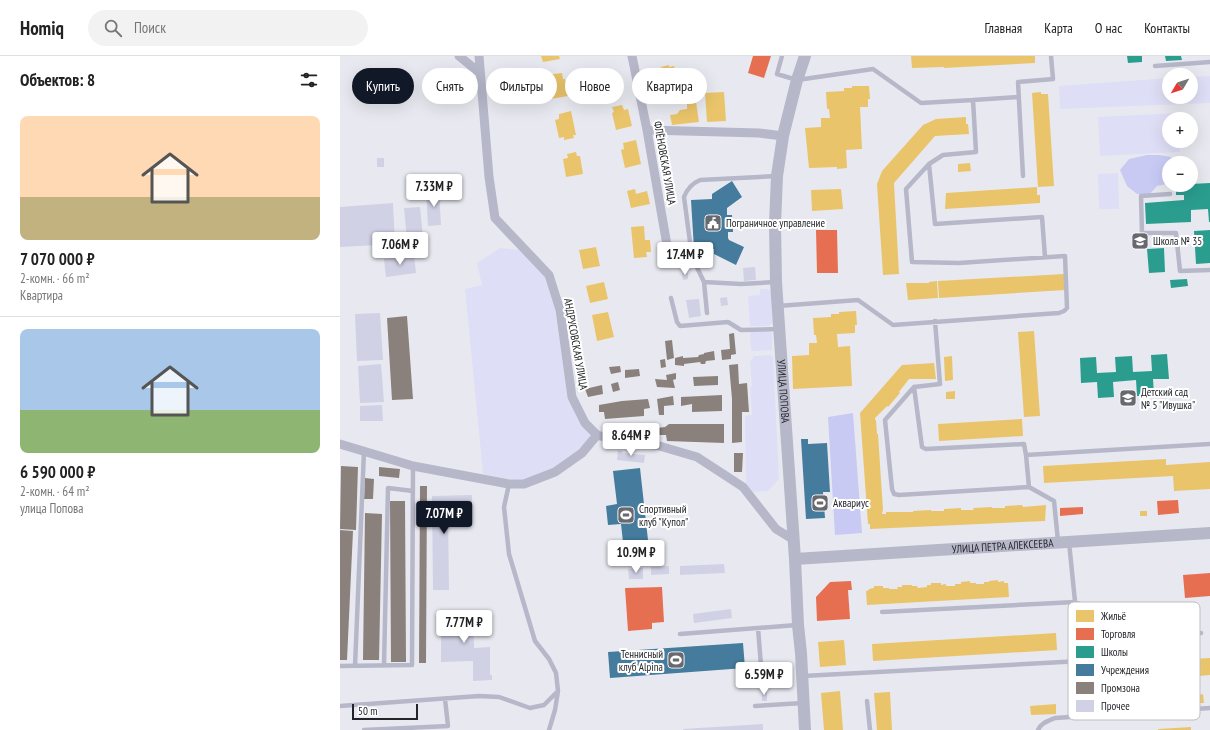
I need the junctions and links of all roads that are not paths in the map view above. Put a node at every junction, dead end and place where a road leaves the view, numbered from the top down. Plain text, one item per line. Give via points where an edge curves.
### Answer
1 (459, 56) edge
2 (479, 56) edge
3 (632, 56) edge
4 (782, 56) edge
5 (805, 56) edge
6 (1051, 56) edge
7 (1210, 62) edge
8 (1156, 66) dead end
9 (480, 73) junction
10 (797, 80) junction
11 (1019, 97) junction
12 (973, 100) junction
13 (647, 130) junction
14 (783, 136) junction
15 (929, 164) junction
16 (777, 176) junction
17 (1023, 176) dead end
18 (1170, 194) dead end
19 (668, 251) dead end
20 (1045, 257) junction
21 (1210, 270) edge
22 (704, 282) junction
23 (776, 282) junction
24 (671, 298) dead end
25 (778, 306) junction
26 (706, 313) dead end
27 (935, 321) junction
28 (779, 329) junction
29 (914, 387) junction
30 (597, 434) junction
31 (340, 444) edge
32 (1210, 444) edge
33 (364, 451) junction
34 (1026, 455) junction
35 (413, 466) junction
36 (509, 484) junction
37 (1029, 487) junction
38 (413, 491) junction
39 (1210, 533) edge
40 (794, 540) junction
41 (1064, 542) junction
42 (795, 559) junction
43 (1068, 602) edge
44 (1075, 602) edge
45 (882, 612) dead end
46 (798, 624) junction
47 (758, 628) junction
48 (680, 634) dead end
49 (1068, 662) edge
50 (384, 665) junction
51 (340, 666) edge
52 (355, 666) junction
53 (802, 676) junction
54 (762, 678) dead end
55 (558, 691) junction
56 (445, 699) junction
57 (867, 701) dead end
58 (804, 703) junction
59 (340, 706) edge
60 (755, 706) dead end
61 (1210, 708) edge
62 (1200, 709) edge
63 (1068, 717) edge
64 (364, 730) edge
65 (549, 730) edge
66 (805, 730) edge
67 (870, 730) edge
68 (1038, 730) edge

1 - 9 street
2 - 9 street, АНДРУСОВСКАЯ УЛИЦА
3 - 13 street, ФЛЁНОВСКАЯ УЛИЦА
4 - 10 lane via 777,74
5 - 10 street, УЛИЦА ПОПОВА
6 - 11 lane via 1053,79 1018,82
7 - 8 lane
9 - 30 street, АНДРУСОВСКАЯ УЛИЦА via 488,177 495,218 549,275 560,310 572,397 585,423
10 - 12 lane via 873,69 921,103
10 - 14 street, УЛИЦА ПОПОВА
11 - 12 lane
11 - 17 lane
12 - 15 lane via 976,152 943,155
13 - 14 street
13 - 19 street, ФЛЁНОВСКАЯ УЛИЦА
14 - 16 street, УЛИЦА ПОПОВА
15 - 20 lane via 935,224 1042,217
15 - 20 lane via 906,189 912,262 959,263
16 - 22 lane via 700,180 686,192 684,197 692,256
16 - 23 street, УЛИЦА ПОПОВА
18 - 21 lane via 1141,196 1142,233 1176,233 1180,271
20 - 27 lane via 1065,256 1068,308 1064,311
22 - 23 lane
22 - 26 lane
23 - 25 street, УЛИЦА ПОПОВА
24 - 28 lane via 680,326 728,322 741,330
25 - 27 lane via 858,300 893,325
25 - 28 street, УЛИЦА ПОПОВА
27 - 29 lane via 940,384
28 - 40 street, УЛИЦА ПОПОВА
29 - 34 lane via 922,447 926,449 1024,444
29 - 37 lane via 885,420 894,494
30 - 36 street via 582,453 555,472 524,484
30 - 40 street via 611,439 656,445 697,457 743,487 776,529
31 - 33 street
32 - 34 lane
33 - 35 street
33 - 52 lane
34 - 37 lane
35 - 36 street
35 - 38 lane
36 - 55 lane via 504,507 509,554 535,641 556,673
37 - 41 lane via 1054,501
38 - 50 lane via 412,665
38 - 50 lane via 388,488
39 - 41 street, УЛИЦА ПЕТРА АЛЕКСЕЕВА
40 - 42 street, УЛИЦА ПОПОВА
41 - 42 street, УЛИЦА ПЕТРА АЛЕКСЕЕВА
41 - 44 lane
42 - 46 street, УЛИЦА ПОПОВА
43 - 45 lane
46 - 47 lane
46 - 53 street, УЛИЦА ПОПОВА
47 - 48 lane
47 - 54 lane
49 - 53 lane
50 - 52 lane
51 - 52 lane
53 - 58 street, УЛИЦА ПОПОВА
55 - 56 lane via 544,705 530,708 499,697
55 - 65 lane
56 - 59 lane
56 - 64 lane via 448,726
57 - 67 lane
58 - 60 lane
58 - 66 street, УЛИЦА ПОПОВА
61 - 62 lane
63 - 68 lane via 1047,721

